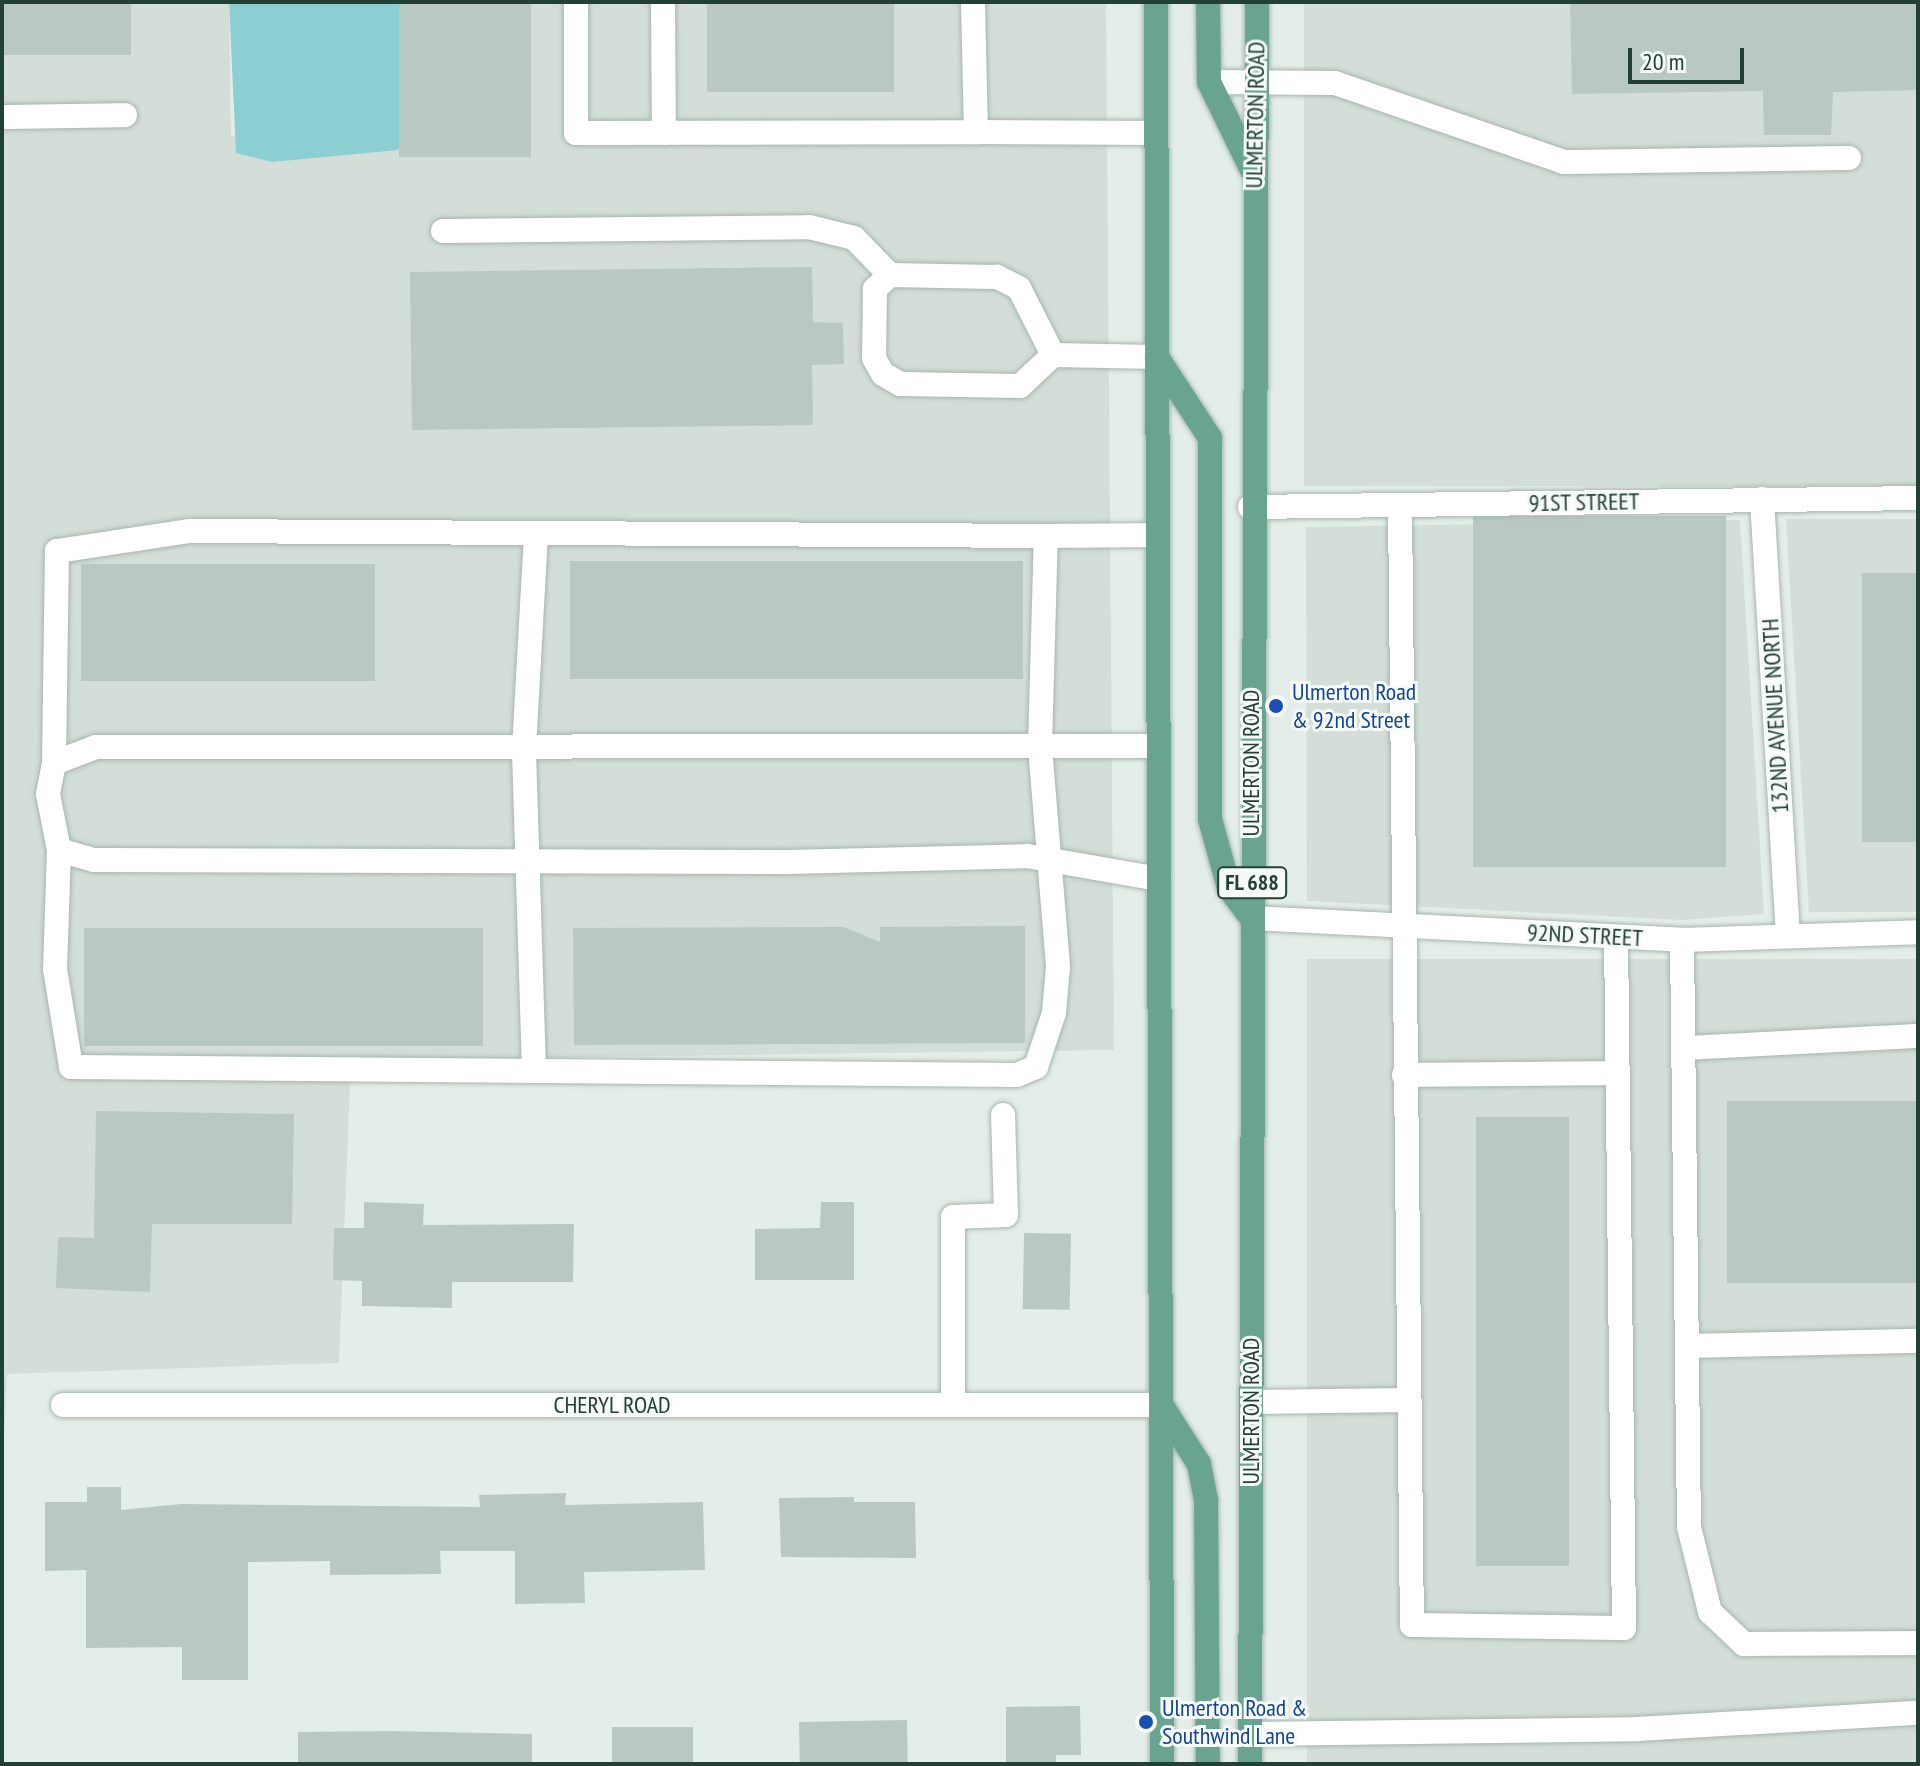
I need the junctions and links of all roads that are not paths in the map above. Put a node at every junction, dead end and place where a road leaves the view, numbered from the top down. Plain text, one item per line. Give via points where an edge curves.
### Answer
1 (576, 2) edge
2 (663, 2) edge
3 (973, 2) edge
4 (1156, 2) edge
5 (1208, 2) edge
6 (1257, 2) edge
7 (1256, 80) junction
8 (1209, 82) junction
9 (125, 115) dead end
10 (2, 117) edge
11 (976, 132) junction
12 (664, 133) junction
13 (1156, 133) junction
14 (1849, 158) dead end
15 (1255, 176) junction
16 (443, 231) dead end
17 (890, 275) junction
18 (1053, 355) junction
19 (1157, 357) junction
20 (1918, 498) edge
21 (1762, 499) junction
22 (1400, 505) junction
23 (1250, 507) junction
24 (536, 533) junction
25 (1158, 535) junction
26 (1046, 536) junction
27 (1040, 746) junction
28 (1159, 746) junction
29 (524, 749) junction
30 (54, 763) junction
31 (59, 850) junction
32 (527, 860) junction
33 (1051, 860) junction
34 (1159, 879) junction
35 (1252, 918) junction
36 (1402, 926) junction
37 (1788, 932) junction
38 (1918, 932) edge
39 (1616, 937) junction
40 (1682, 940) junction
41 (1918, 1036) edge
42 (1686, 1048) junction
43 (534, 1070) junction
44 (1617, 1073) junction
45 (1404, 1075) junction
46 (1003, 1115) dead end
47 (1918, 1341) edge
48 (1689, 1346) junction
49 (1409, 1400) junction
50 (1251, 1402) junction
51 (63, 1405) dead end
52 (953, 1405) junction
53 (1161, 1405) junction
54 (1918, 1643) edge
55 (1918, 1713) edge
56 (1250, 1734) junction
57 (1162, 1764) edge
58 (1208, 1764) edge
59 (1250, 1764) edge

1 - 12 street via 576,133
2 - 12 street
3 - 11 street
4 - 13 main road
5 - 8 main road
6 - 7 main road, ULMERTON ROAD / FL 688
7 - 8 street
7 - 14 street via 1335,83 1498,134 1564,162
7 - 15 main road, ULMERTON ROAD / FL 688
8 - 15 main road
9 - 10 street
11 - 12 street
11 - 13 street
13 - 19 main road
15 - 23 main road, ULMERTON ROAD / FL 688
16 - 17 street via 809,227 854,238
17 - 18 street via 958,272 1019,288
17 - 18 street via 875,289 870,327 874,358 883,374 900,384 1020,386
18 - 19 street
19 - 25 main road
19 - 35 main road via 1210,438 1210,819 1229,888
20 - 21 street, 91ST STREET
21 - 22 street, 91ST STREET
21 - 37 street, 132ND AVENUE NORTH
22 - 23 street, 91ST STREET
22 - 36 street
23 - 35 main road, ULMERTON ROAD / FL 688
24 - 26 street
24 - 29 street
24 - 30 street via 152,532 57,551
25 - 26 street
25 - 28 main road
26 - 27 street
27 - 28 street
27 - 29 street
27 - 33 street
28 - 34 main road
29 - 30 street via 96,747
29 - 32 street
30 - 31 street via 48,794
31 - 32 street via 94,860
31 - 43 street via 55,969 71,1067
32 - 33 street
32 - 43 street
33 - 34 street
33 - 43 street via 1054,1013 1036,1067 1017,1075
34 - 53 main road
35 - 36 street, 92ND STREET
35 - 50 main road, ULMERTON ROAD / FL 688
36 - 39 street, 92ND STREET
36 - 45 street
37 - 38 street, 92ND STREET
37 - 40 street, 92ND STREET
39 - 40 street, 92ND STREET
39 - 44 street
40 - 42 street
41 - 42 street
42 - 48 street
44 - 45 street
44 - 49 street via 1624,1628 1412,1625
45 - 49 street
46 - 52 street via 1006,1215 953,1217
47 - 48 street
48 - 54 street via 1689,1527 1710,1612 1744,1644
49 - 50 street
50 - 56 main road, ULMERTON ROAD / FL 688
51 - 52 street, CHERYL ROAD
52 - 53 street, CHERYL ROAD
53 - 57 main road
53 - 58 main road via 1199,1464 1206,1501
55 - 56 street via 1637,1729
56 - 59 main road, ULMERTON ROAD / FL 688

